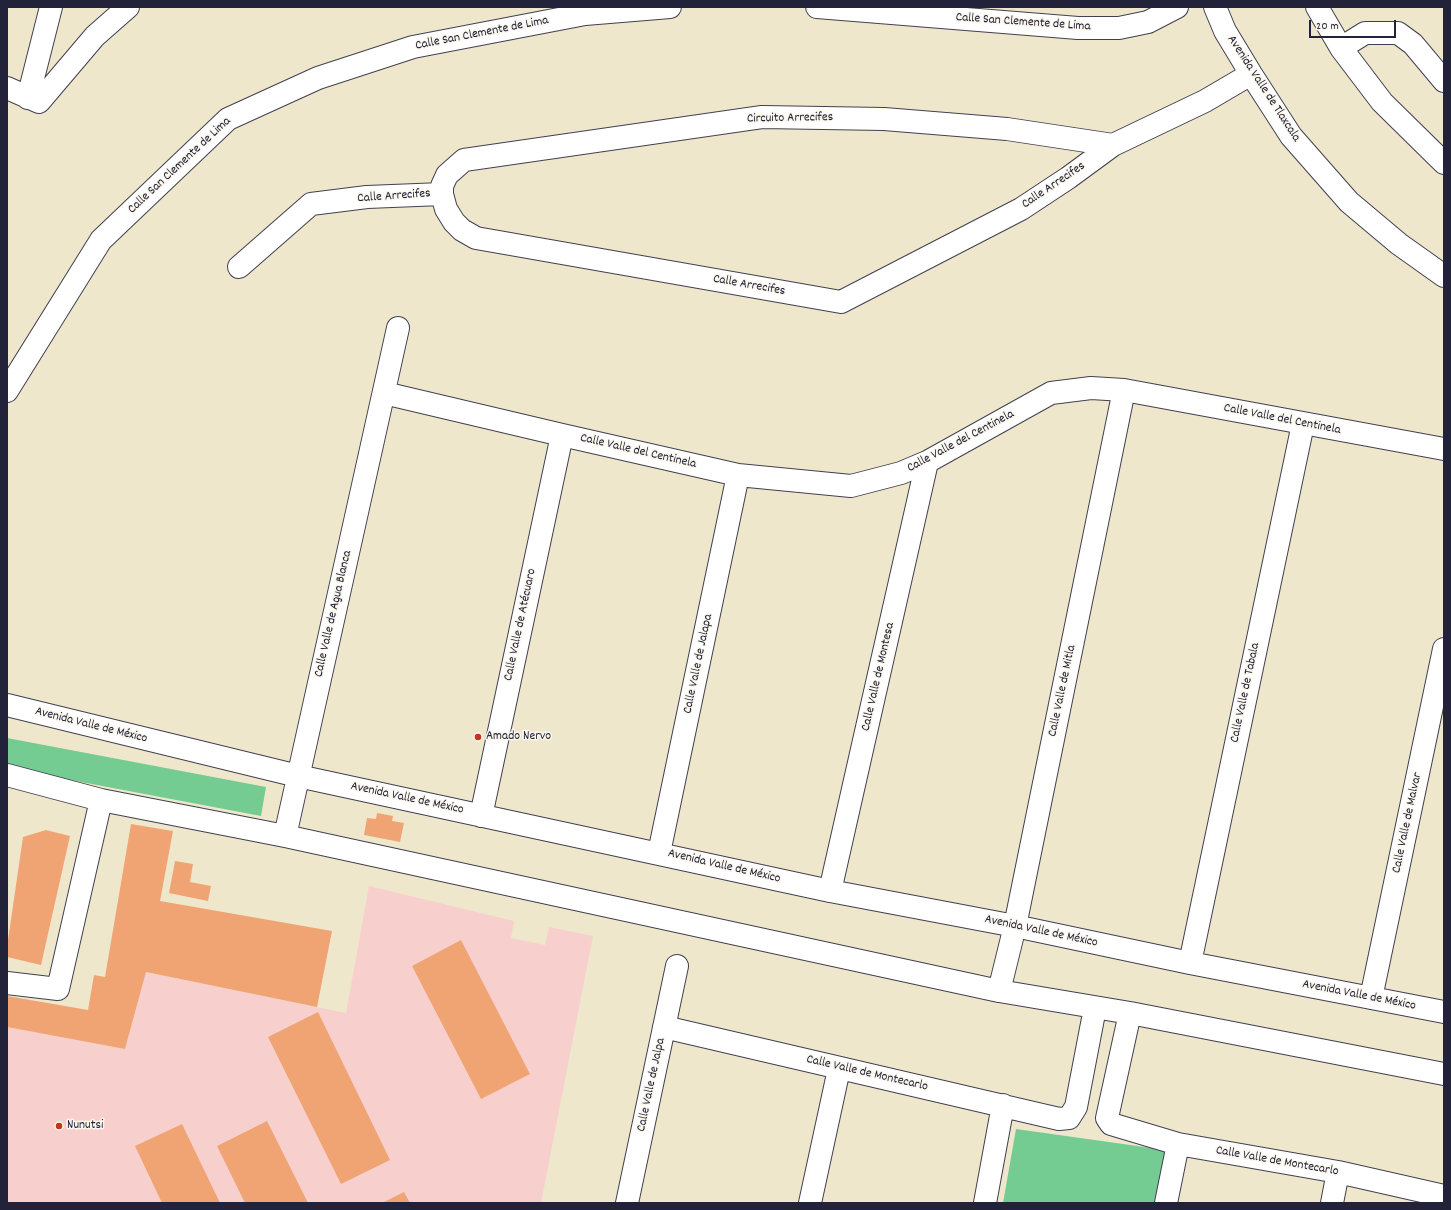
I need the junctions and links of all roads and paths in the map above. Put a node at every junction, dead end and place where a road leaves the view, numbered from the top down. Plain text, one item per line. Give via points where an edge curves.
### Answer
1 (51, 7) edge
2 (128, 7) edge
3 (670, 7) edge
4 (817, 7) edge
5 (1177, 7) edge
6 (1215, 7) edge
7 (1316, 7) edge
8 (1341, 48) junction
9 (1250, 74) junction
10 (1444, 81) edge
11 (7, 88) edge
12 (28, 98) junction
13 (1113, 145) junction
14 (1444, 163) edge
15 (442, 194) junction
16 (239, 267) dead end
17 (1444, 276) edge
18 (398, 328) dead end
19 (1124, 390) junction
20 (7, 391) edge
21 (384, 393) junction
22 (1303, 424) junction
23 (562, 435) junction
24 (1444, 449) edge
25 (927, 462) junction
26 (738, 474) junction
27 (1444, 649) edge
28 (7, 705) edge
29 (7, 775) edge
30 (298, 776) junction
31 (101, 800) junction
32 (481, 816) junction
33 (285, 836) junction
34 (659, 853) junction
35 (830, 891) junction
36 (1015, 926) junction
37 (1190, 962) junction
38 (677, 966) dead end
39 (7, 982) edge
40 (999, 991) junction
41 (1371, 998) junction
42 (1095, 1008) junction
43 (1444, 1012) edge
44 (1130, 1014) junction
45 (664, 1027) junction
46 (840, 1069) junction
47 (1444, 1074) edge
48 (1003, 1105) junction
49 (1178, 1144) junction
50 (1338, 1172) junction
51 (1444, 1196) edge
52 (627, 1203) edge
53 (810, 1203) edge
54 (985, 1203) edge
55 (1166, 1203) edge
56 (1332, 1203) edge

1 - 12 street
2 - 12 street via 95,36 39,102
3 - 20 street, Calle San Clemente de Lima via 585,14 413,48 318,78 228,119 101,240
4 - 5 street, Calle San Clemente de Lima via 1070,27 1119,28 1148,22
6 - 9 street, Avenida Valle de Tlaxcala via 1225,31
7 - 8 street
8 - 10 street via 1365,33 1398,33 1414,44
8 - 14 street via 1382,102
9 - 13 street, Calle Arrecifes via 1205,101
9 - 17 street, Avenida Valle de Tlaxcala via 1291,136 1348,202 1399,244
11 - 12 street
13 - 15 street, Circuito Arrecifes via 1007,129 884,119 762,116 464,160 447,175 442,186
13 - 15 street, Calle Arrecifes via 1021,209 841,302 476,238 454,222 446,209
15 - 16 street, Calle Arrecifes via 366,197 311,204
18 - 21 street, Calle Valle de Agua Blanca
19 - 22 street, Calle Valle del Centinela
19 - 25 street, Calle Valle del Centinela via 1091,388 1051,393
19 - 36 street, Calle Valle de Mitla
21 - 23 street, Calle Valle del Centinela
21 - 30 street, Calle Valle de Agua Blanca
22 - 24 street, Calle Valle del Centinela
22 - 37 street, Calle Valle de Tabala
23 - 26 street, Calle Valle del Centinela
23 - 32 street, Calle Valle de Atécuaro
25 - 26 street, Calle Valle del Centinela via 901,474 851,486
25 - 35 street, Calle Valle de Montesa
26 - 34 street, Calle Valle de Jalapa
27 - 41 street, Calle Valle de Malvar
28 - 30 street, Avenida Valle de México
29 - 31 street
30 - 32 street, Avenida Valle de México
30 - 33 street, Calle Valle de Agua Blanca
31 - 33 street
31 - 39 street via 58,989
32 - 34 street, Avenida Valle de México
33 - 40 street
34 - 35 street, Avenida Valle de México
35 - 36 street, Avenida Valle de México
36 - 37 street, Avenida Valle de México
36 - 40 street, Calle Valle de Mitla
37 - 41 street, Avenida Valle de México
38 - 45 street, Calle Valle de Jalpa
40 - 42 street
41 - 43 street, Avenida Valle de México
42 - 44 street
42 - 48 street, Calle Valle de Montecarlo via 1076,1107 1069,1118 1059,1119
44 - 47 street
44 - 49 street, Calle Valle de Montecarlo via 1107,1118 1111,1124
45 - 46 street, Calle Valle de Montecarlo
45 - 52 street, Calle Valle de Jalpa
46 - 48 street, Calle Valle de Montecarlo
46 - 53 street
48 - 54 street
49 - 50 street, Calle Valle de Montecarlo
49 - 55 street
50 - 51 street, Calle Valle de Montecarlo
50 - 56 street

